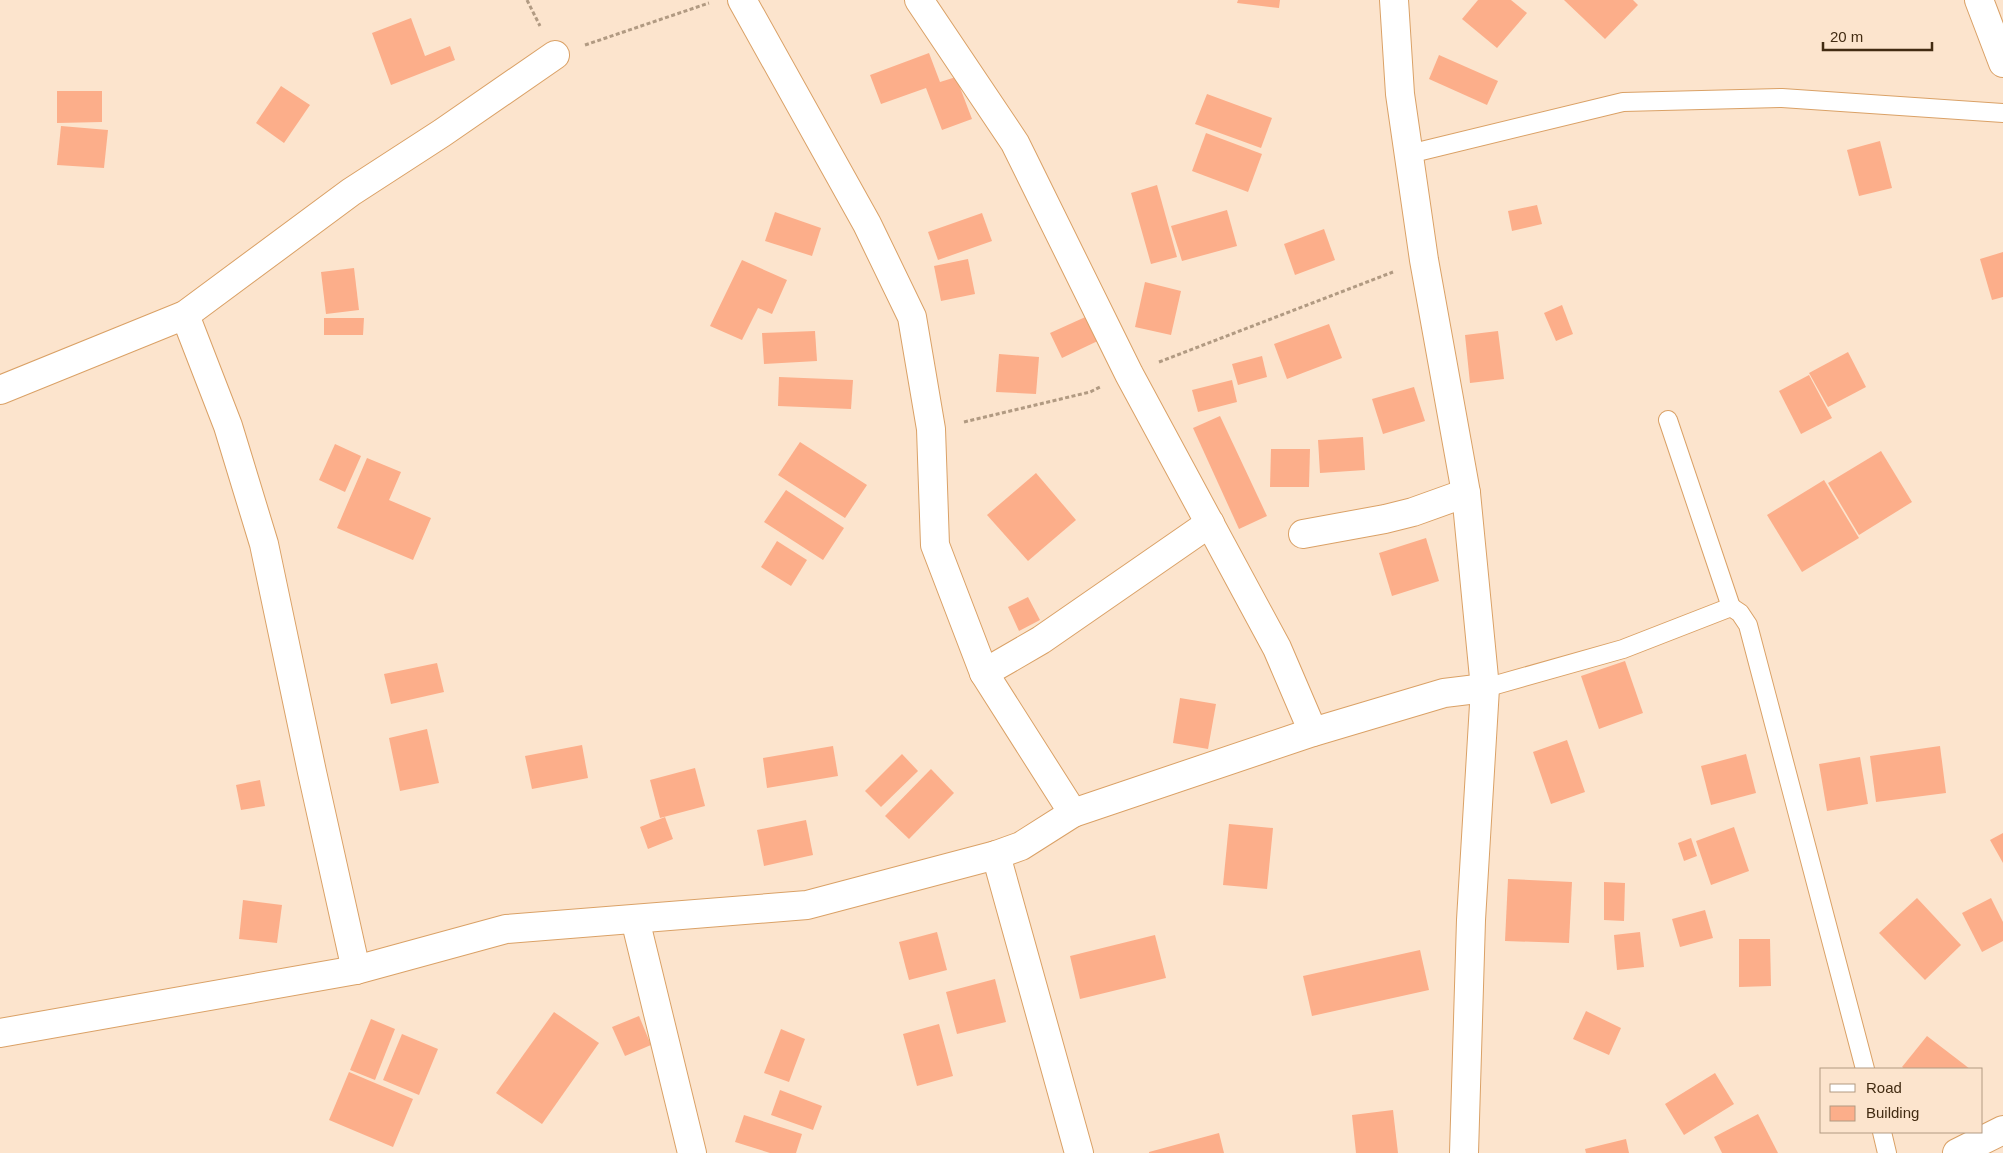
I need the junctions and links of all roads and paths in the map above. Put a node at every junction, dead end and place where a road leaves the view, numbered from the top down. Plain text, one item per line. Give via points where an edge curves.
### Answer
1 (528, 0) edge
2 (742, 0) edge
3 (919, 0) edge
4 (1394, 0) edge
5 (1979, 0) edge
6 (710, 3) dead end
7 (554, 55) junction
8 (2003, 63) edge
9 (2003, 113) edge
10 (1409, 154) junction
11 (1424, 260) junction
12 (185, 316) junction
13 (1129, 374) junction
14 (0, 390) edge
15 (1668, 420) dead end
16 (931, 429) junction
17 (1466, 493) junction
18 (1210, 523) junction
19 (1303, 534) dead end
20 (1731, 607) junction
21 (984, 673) junction
22 (1484, 688) junction
23 (1313, 732) junction
24 (1072, 814) junction
25 (996, 854) junction
26 (635, 919) junction
27 (356, 970) junction
28 (0, 1033) edge
29 (1865, 1068) edge
30 (2003, 1130) edge
31 (1882, 1133) edge
32 (692, 1153) edge
33 (1079, 1153) edge
34 (1464, 1153) edge
35 (1887, 1153) edge
36 (1957, 1153) edge

1 - 7 path
2 - 16 street via 867,224 912,317
3 - 13 street via 1024,159
4 - 10 street via 1400,94
5 - 8 street
6 - 7 path
7 - 12 street via 351,192
9 - 10 lane via 1782,98 1623,102
10 - 11 street
11 - 13 path
11 - 17 street
12 - 14 street
12 - 27 street via 228,426 264,544
13 - 16 path via 1090,392
13 - 18 street
15 - 20 lane
16 - 21 street via 935,545
17 - 19 street via 1413,512
17 - 22 street
18 - 21 street via 1041,640
18 - 23 street via 1277,648
20 - 22 lane via 1624,649
20 - 29 lane via 1748,625
21 - 24 street
22 - 23 street via 1444,693
22 - 34 street via 1471,920
23 - 24 street
24 - 25 street via 1020,846
25 - 26 street via 807,905
25 - 33 street
26 - 27 street via 506,929
26 - 32 street
27 - 28 street
30 - 36 street
31 - 35 lane

